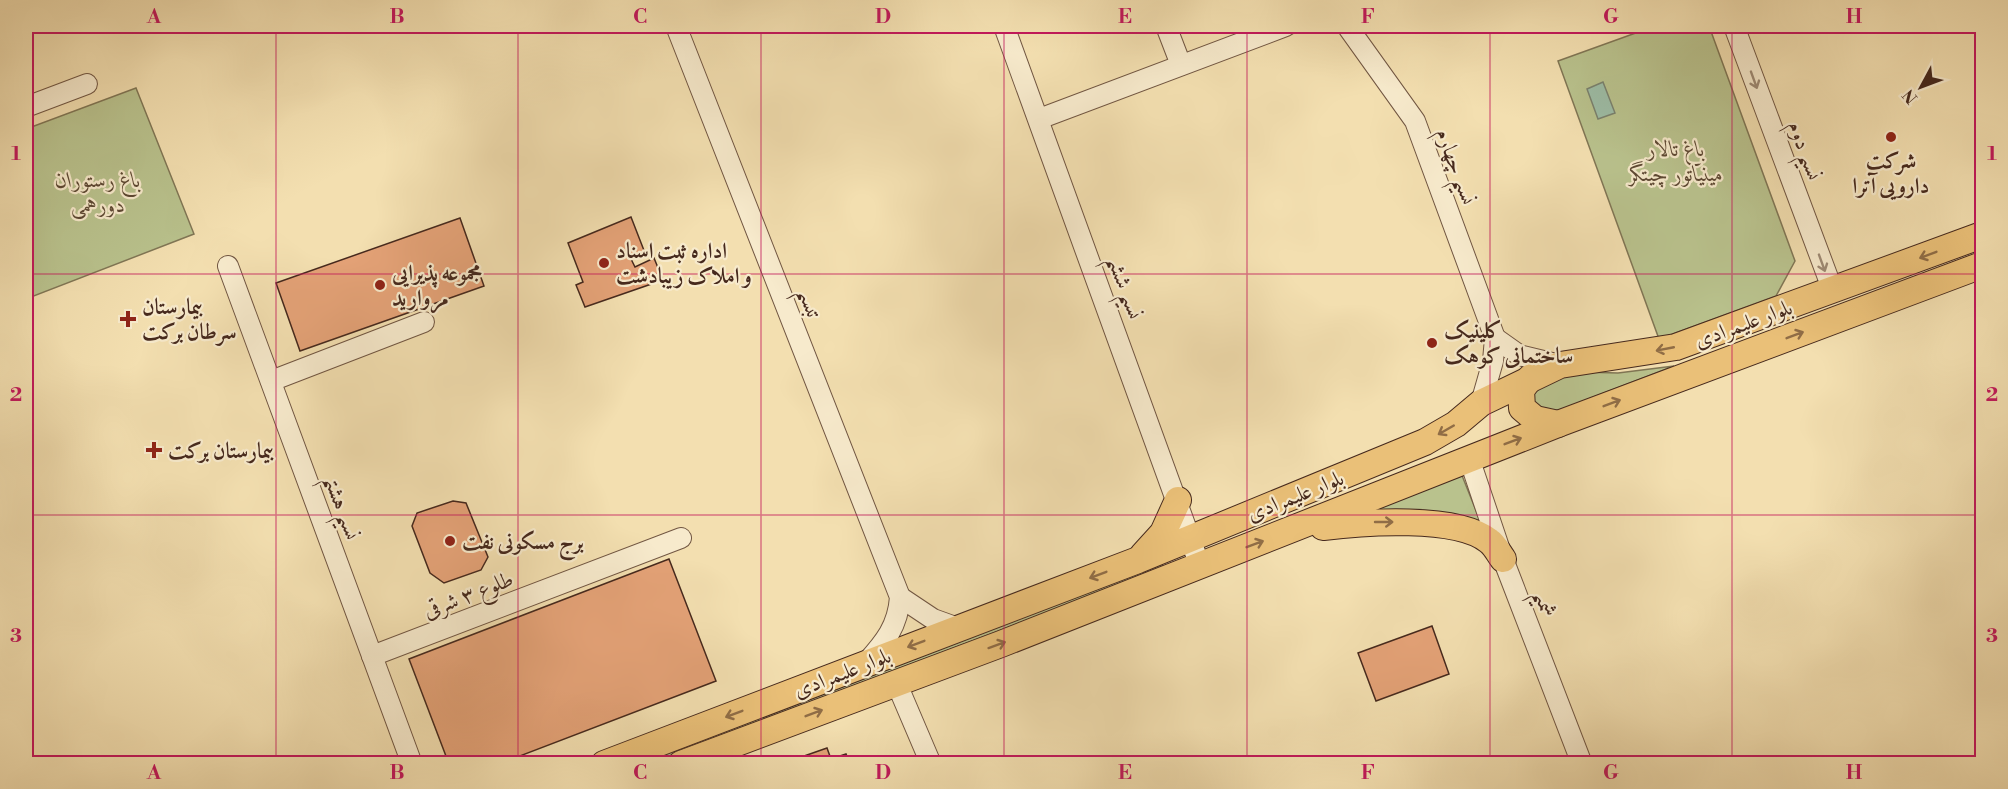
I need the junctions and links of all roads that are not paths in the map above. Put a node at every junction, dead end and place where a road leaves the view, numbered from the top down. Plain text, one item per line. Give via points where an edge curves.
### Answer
1 (676, 26) edge
2 (1004, 26) edge
3 (1166, 26) edge
4 (1286, 26) edge
5 (1347, 26) edge
6 (1734, 26) edge
7 (1181, 65) junction
8 (87, 84) dead end
9 (26, 107) edge
10 (1039, 119) junction
11 (1983, 235) edge
12 (1983, 265) edge
13 (228, 266) dead end
14 (1833, 291) junction
15 (424, 322) dead end
16 (1495, 338) junction
17 (1560, 365) junction
18 (1531, 377) junction
19 (271, 381) junction
20 (1481, 403) junction
21 (1558, 424) junction
22 (1469, 458) junction
23 (1178, 500) junction
24 (1284, 533) junction
25 (681, 538) dead end
26 (1191, 538) junction
27 (1503, 559) junction
28 (1138, 560) junction
29 (1200, 566) junction
30 (900, 597) junction
31 (958, 628) junction
32 (372, 656) junction
33 (865, 664) junction
34 (896, 682) junction
35 (412, 764) edge
36 (604, 764) edge
37 (681, 764) edge
38 (931, 764) edge
39 (1582, 764) edge

1 - 30 street, تبسم
2 - 10 street, نسیم ششم
3 - 7 street
4 - 7 street
5 - 16 street, نسیم چهارم via 1415,121
6 -> 14 street, نسیم دوم
7 - 10 street
8 - 9 street
10 - 23 street, نسیم ششم
11 -> 14 main road, بلوار علیمرادی
21 -> 12 main road, بلوار علیمرادی
13 - 19 street, نسیم هشتم
14 -> 17 main road, بلوار علیمرادی via 1676,346
15 - 19 street
16 - 17 street via 1519,355
16 - 20 street, نسیم چهارم
17 - 18 main road, بلوار علیمرادی
18 - 20 main road, بلوار علیمرادی
18 - 21 main road via 1521,390 1522,408 1535,419
19 - 32 street, نسیم هشتم
20 -> 26 main road, بلوار علیمرادی via 1425,442
22 -> 21 main road, بلوار علیمرادی
22 - 24 main road, بلوار علیمرادی
22 - 27 street, شمیم
23 - 26 street, نسیم ششم
23 - 28 main road via 1163,533
24 -> 27 main road via 1357,522 1412,522 1466,530 1489,541
29 -> 24 main road, بلوار علیمرادی
25 - 32 street, طلوع ۳ شرقی
26 - 28 main road, بلوار علیمرادی
26 - 29 street, نسیم ششم
27 - 39 street, شمیم
28 -> 31 main road, بلوار علیمرادی
34 -> 29 main road, بلوار علیمرادی
30 - 31 street via 933,619
30 - 33 street via 899,616 892,632
31 -> 33 main road, بلوار علیمرادی
32 - 35 street, نسیم هشتم
33 -> 36 main road, بلوار علیمرادی
37 -> 34 main road, بلوار علیمرادی
34 - 38 street

